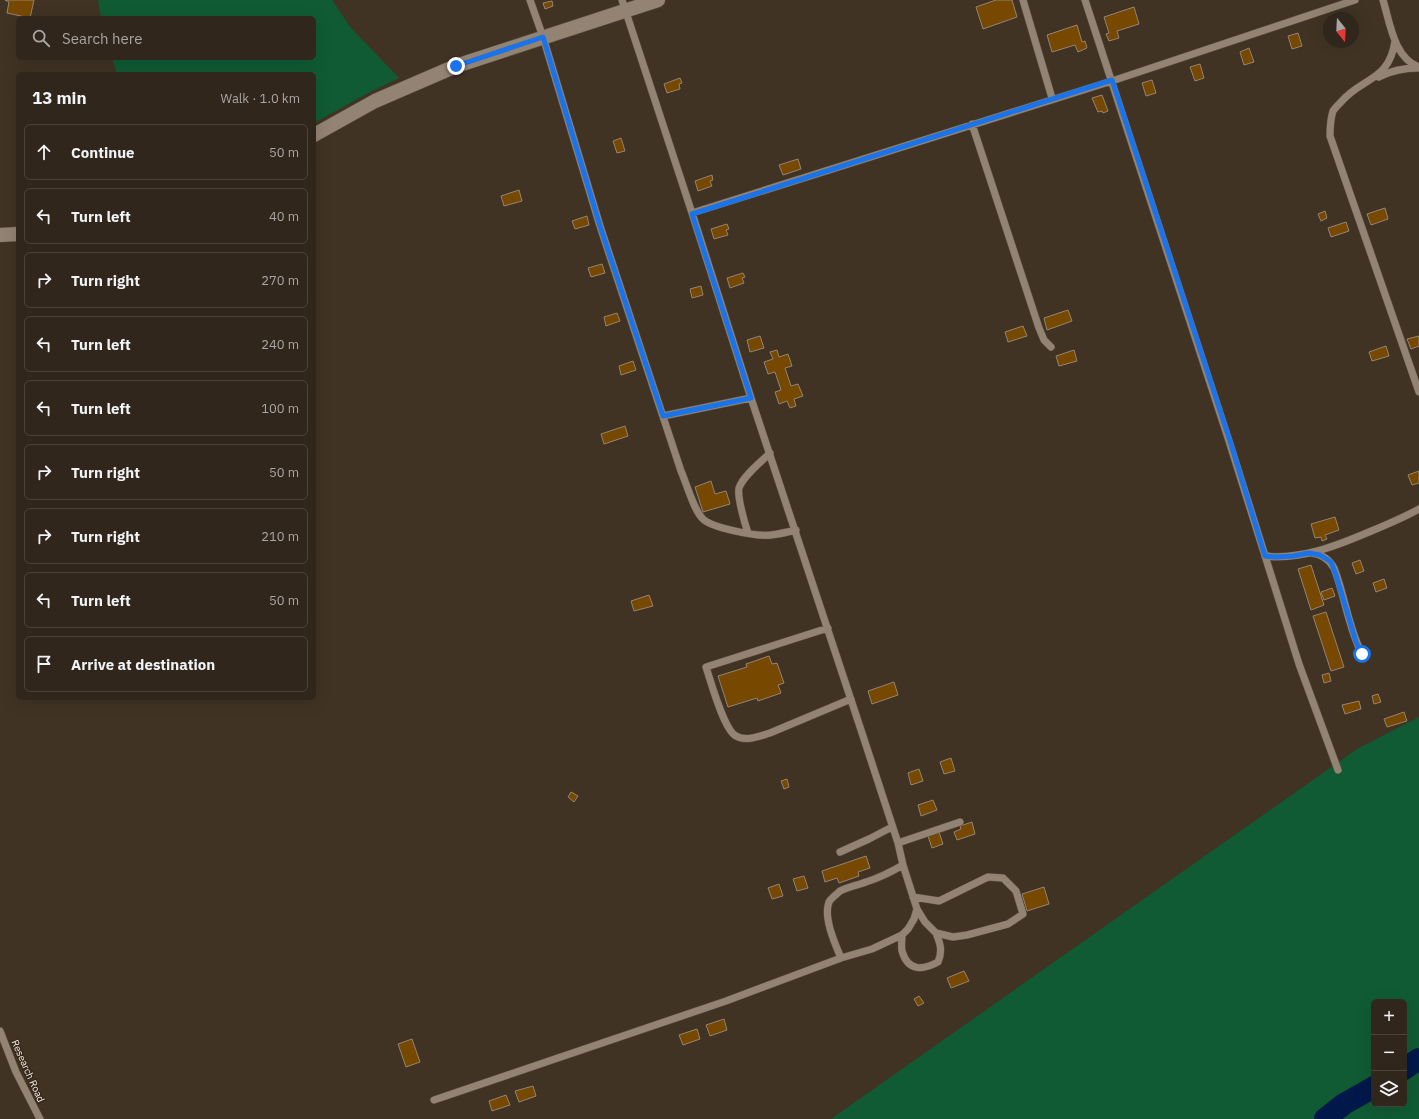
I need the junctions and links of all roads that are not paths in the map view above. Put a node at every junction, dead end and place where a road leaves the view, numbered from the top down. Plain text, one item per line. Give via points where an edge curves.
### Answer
1 (530, 0) edge
2 (658, 0) edge
3 (1023, 0) edge
4 (1086, 0) edge
5 (1355, 0) edge
6 (1383, 0) edge
7 (623, 5) edge
8 (543, 37) junction
9 (1396, 41) junction
10 (1419, 68) edge
11 (1112, 80) junction
12 (1372, 80) junction
13 (1052, 98) junction
14 (972, 124) junction
15 (316, 134) edge
16 (692, 214) junction
17 (16, 234) edge
18 (0, 235) edge
19 (1051, 347) dead end
20 (1419, 392) edge
21 (751, 398) junction
22 (663, 416) junction
23 (770, 453) junction
24 (1419, 509) edge
25 (796, 530) junction
26 (748, 534) junction
27 (1309, 553) junction
28 (1265, 556) junction
29 (828, 628) junction
30 (1362, 654) dead end
31 (851, 698) junction
32 (1338, 770) dead end
33 (960, 822) dead end
34 (892, 827) junction
35 (898, 842) junction
36 (840, 852) dead end
37 (902, 865) junction
38 (913, 897) junction
39 (917, 909) junction
40 (936, 933) junction
41 (902, 935) junction
42 (841, 958) junction
43 (0, 1031) edge
44 (434, 1100) dead end
45 (40, 1119) edge

1 - 8 lane
2 - 7 street
3 - 13 lane
4 - 11 lane
5 - 11 lane
6 - 9 lane
7 - 8 street
7 - 16 lane
8 - 15 street via 430,75 375,101
8 - 22 lane via 600,226
9 - 10 lane via 1406,60
9 - 12 lane via 1389,62
10 - 12 lane via 1390,71
11 - 13 lane
11 - 28 lane
12 - 20 lane via 1344,98 1334,110 1330,122 1330,136
13 - 14 lane
14 - 16 lane
14 - 19 lane via 1039,328 1044,340
16 - 21 lane
17 - 18 street
21 - 22 lane
21 - 23 lane
22 - 26 lane via 681,471 702,518 711,524
23 - 25 lane
23 - 26 lane via 743,481 739,489
24 - 27 lane via 1345,542
25 - 26 lane via 770,536
25 - 29 lane
27 - 28 lane
27 - 30 lane via 1320,555 1331,562
28 - 32 lane via 1299,664
29 - 31 lane
29 - 31 lane via 706,667 729,729 735,736 743,738 770,733
31 - 34 lane
33 - 35 lane
34 - 35 lane
34 - 36 lane
35 - 37 lane
37 - 38 lane
37 - 42 lane via 889,873 841,891 830,901 828,910 831,932
38 - 39 lane
38 - 40 lane via 940,901 988,877 1003,878 1016,891 1023,914 1008,924 953,937
39 - 40 lane
39 - 41 lane via 908,930
40 - 41 lane via 940,943 940,957 938,962 924,968 918,968 906,959 902,951
41 - 42 lane via 872,949
42 - 44 lane via 726,1001
43 - 45 lane, Research Road via 16,1072

